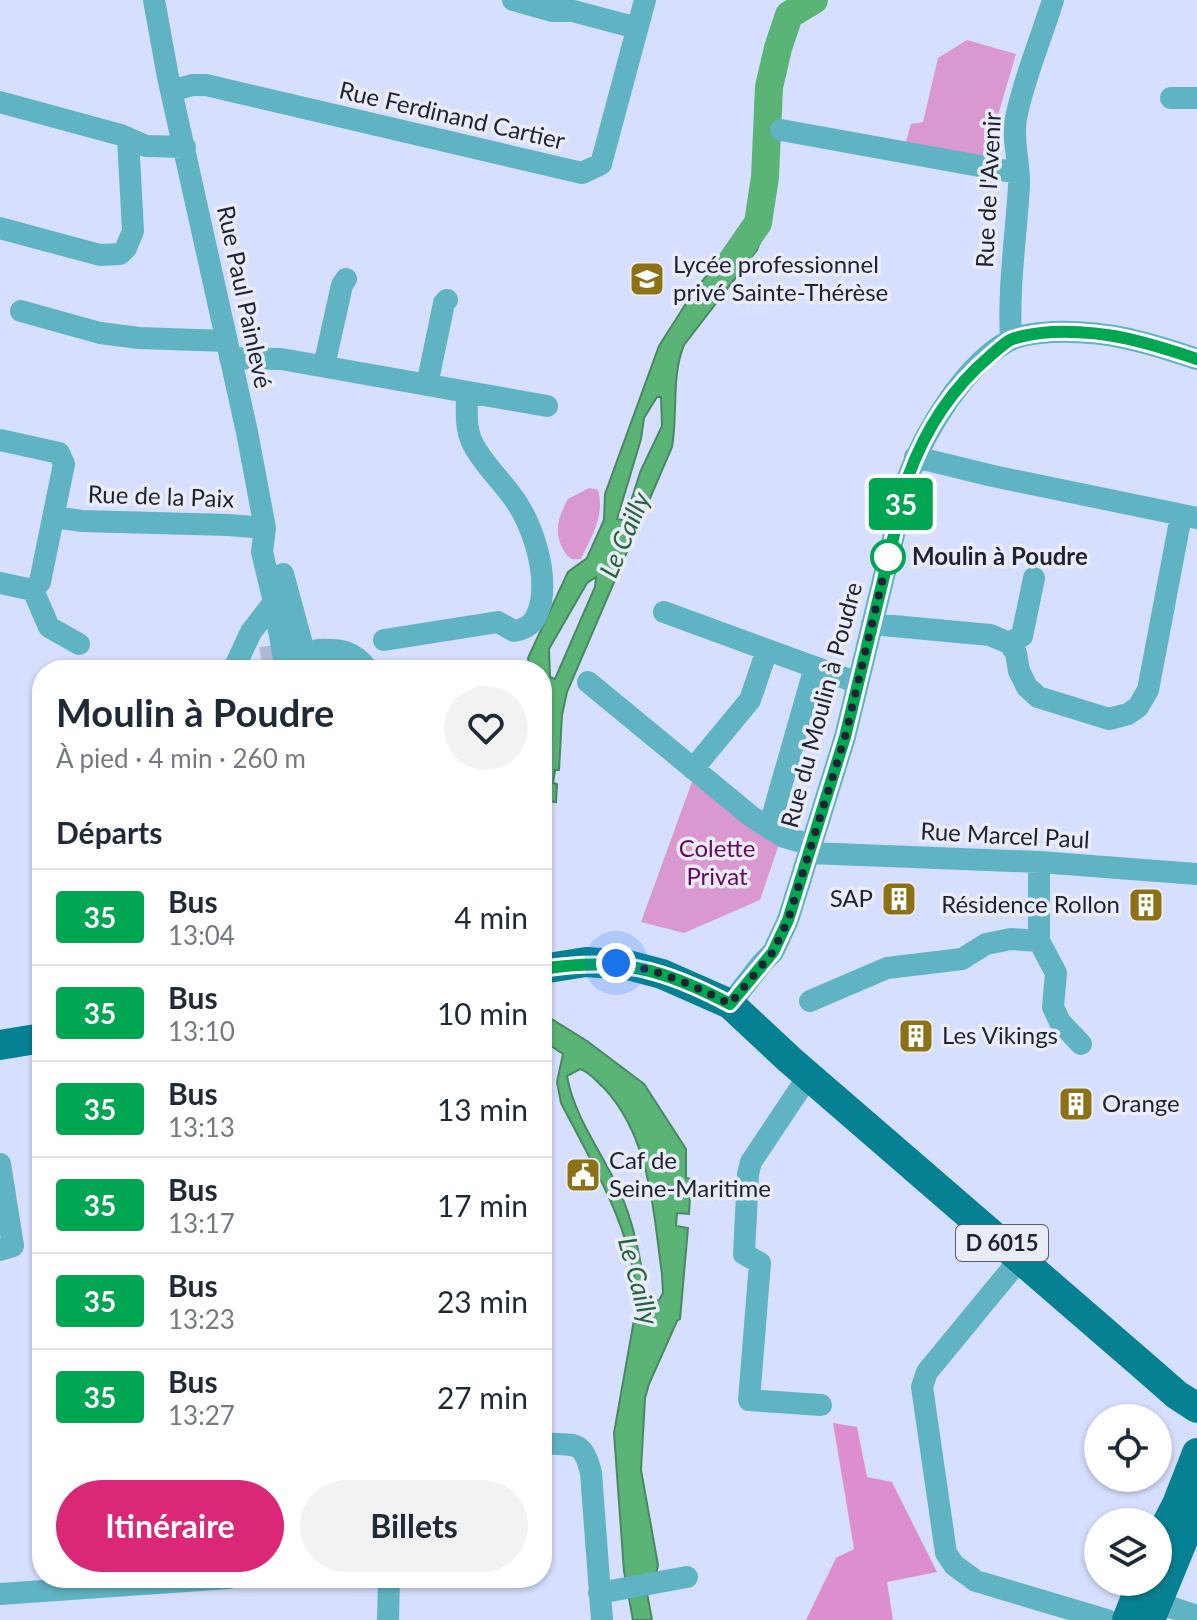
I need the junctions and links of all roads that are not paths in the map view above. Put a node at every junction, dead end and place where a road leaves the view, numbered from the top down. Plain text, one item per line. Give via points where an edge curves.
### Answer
1 (154, 0) edge
2 (513, 0) edge
3 (645, 0) edge
4 (1053, 0) edge
5 (572, 6) edge
6 (637, 28) junction
7 (170, 84) junction
8 (1171, 98) dead end
9 (1197, 98) edge
10 (0, 102) edge
11 (781, 130) dead end
12 (128, 138) junction
13 (185, 147) junction
14 (1018, 173) junction
15 (0, 228) edge
16 (346, 279) dead end
17 (447, 300) dead end
18 (21, 311) dead end
19 (1011, 340) junction
20 (228, 349) junction
21 (1197, 359) edge
22 (324, 366) junction
23 (427, 385) junction
24 (467, 393) junction
25 (547, 406) dead end
26 (0, 440) edge
27 (915, 457) junction
28 (55, 517) junction
29 (1189, 517) edge
30 (265, 528) junction
31 (535, 550) junction
32 (1034, 578) dead end
33 (0, 583) edge
34 (33, 590) junction
35 (274, 602) junction
36 (664, 612) dead end
37 (513, 619) dead end
38 (872, 624) junction
39 (384, 640) dead end
40 (1009, 643) junction
41 (79, 644) dead end
42 (767, 650) junction
43 (261, 658) tunnel mouth
44 (238, 660) edge
45 (249, 660) edge
46 (284, 660) edge
47 (314, 660) edge
48 (357, 660) edge
49 (815, 667) junction
50 (588, 682) dead end
51 (858, 683) junction
52 (693, 769) junction
53 (769, 828) junction
54 (811, 849) junction
55 (1039, 862) junction
56 (1197, 874) edge
57 (1039, 941) junction
58 (552, 967) edge
59 (810, 1001) dead end
60 (730, 1004) junction
61 (32, 1040) edge
62 (1081, 1044) dead end
63 (0, 1045) edge
64 (809, 1075) junction
65 (0, 1164) edge
66 (0, 1250) edge
67 (1020, 1259) junction
68 (821, 1405) dead end
69 (1197, 1408) edge
70 (552, 1444) edge
71 (1197, 1453) edge
72 (1197, 1506) edge
73 (1172, 1514) edge
74 (687, 1577) dead end
75 (86, 1588) edge
76 (389, 1588) edge
77 (599, 1593) junction
78 (0, 1594) edge
79 (1150, 1602) edge
80 (1197, 1616) edge
81 (388, 1620) edge
82 (602, 1620) edge
83 (1107, 1620) edge
84 (1127, 1620) edge

1 - 7 street, Rue Paul Painlevé
2 - 5 street via 552,11
3 - 6 street, Rue Ferdinand Cartier
4 - 14 street, Rue de l'Avenir via 1016,121
5 - 6 street
6 - 7 street, Rue Ferdinand Cartier via 601,164 582,173 206,85
7 - 13 street, Rue Paul Painlevé
8 - 9 street
10 - 12 street
11 - 14 street
12 - 13 street via 146,146
12 - 15 street via 133,231 120,254 100,255
13 - 20 street, Rue Paul Painlevé
14 - 19 street, Rue de l'Avenir
16 - 22 street
17 - 23 street
18 - 20 street via 100,333
19 - 21 street, Rue du Moulin à Poudre via 1040,333 1110,334
19 - 27 street, Rue du Moulin à Poudre via 959,386
20 - 22 street
20 - 30 street, Rue Paul Painlevé
22 - 23 street
23 - 24 street
24 - 25 street
24 - 31 street via 470,438 521,510
26 - 28 street via 59,453 64,464
27 - 29 street
27 - 38 street, Rue du Moulin à Poudre
28 - 30 street, Rue de la Paix
28 - 34 street via 40,582
29 - 40 street via 1148,690 1138,707 1109,719 1038,697 1027,687
30 - 35 street via 262,552
30 - 47 street
31 - 37 street via 528,602
31 - 39 street via 542,585 530,627 514,631 498,622
32 - 40 street via 1022,636
33 - 34 street
34 - 41 street via 49,627
35 - 44 street
35 - 46 street
36 - 42 street
38 - 40 street via 990,635
38 - 51 street, Rue du Moulin à Poudre
42 - 49 street
42 - 52 street via 750,700
43 - 45 street
47 - 48 street via 341,649
49 - 51 street
49 - 53 street
50 - 52 street, Rue Marcel Paul
51 - 54 street, Rue du Moulin à Poudre
52 - 53 street, Rue Marcel Paul
53 - 54 street, Rue Marcel Paul
54 - 55 street, Rue Marcel Paul
54 - 60 street, Rue du Moulin à Poudre via 776,947
55 - 56 street, Rue Marcel Paul
55 - 57 street
57 - 59 street via 1011,939 986,944 962,959 887,968
57 - 62 street via 1056,973 1053,1007
58 - 60 main road, D 6015 via 586,962 628,965
60 - 64 main road, D 6015
61 - 63 main road
64 - 67 main road, D 6015
64 - 68 street via 748,1174 744,1254 760,1263 749,1400
65 - 66 street via 13,1246
67 - 69 main road, D 6015
67 - 83 street via 927,1372 922,1387 946,1553 976,1581
70 - 77 street via 580,1447 587,1454
71 - 73 main road
72 - 79 main road
74 - 77 street
75 - 78 street
76 - 81 street
77 - 82 street
79 - 80 street
79 - 84 main road

